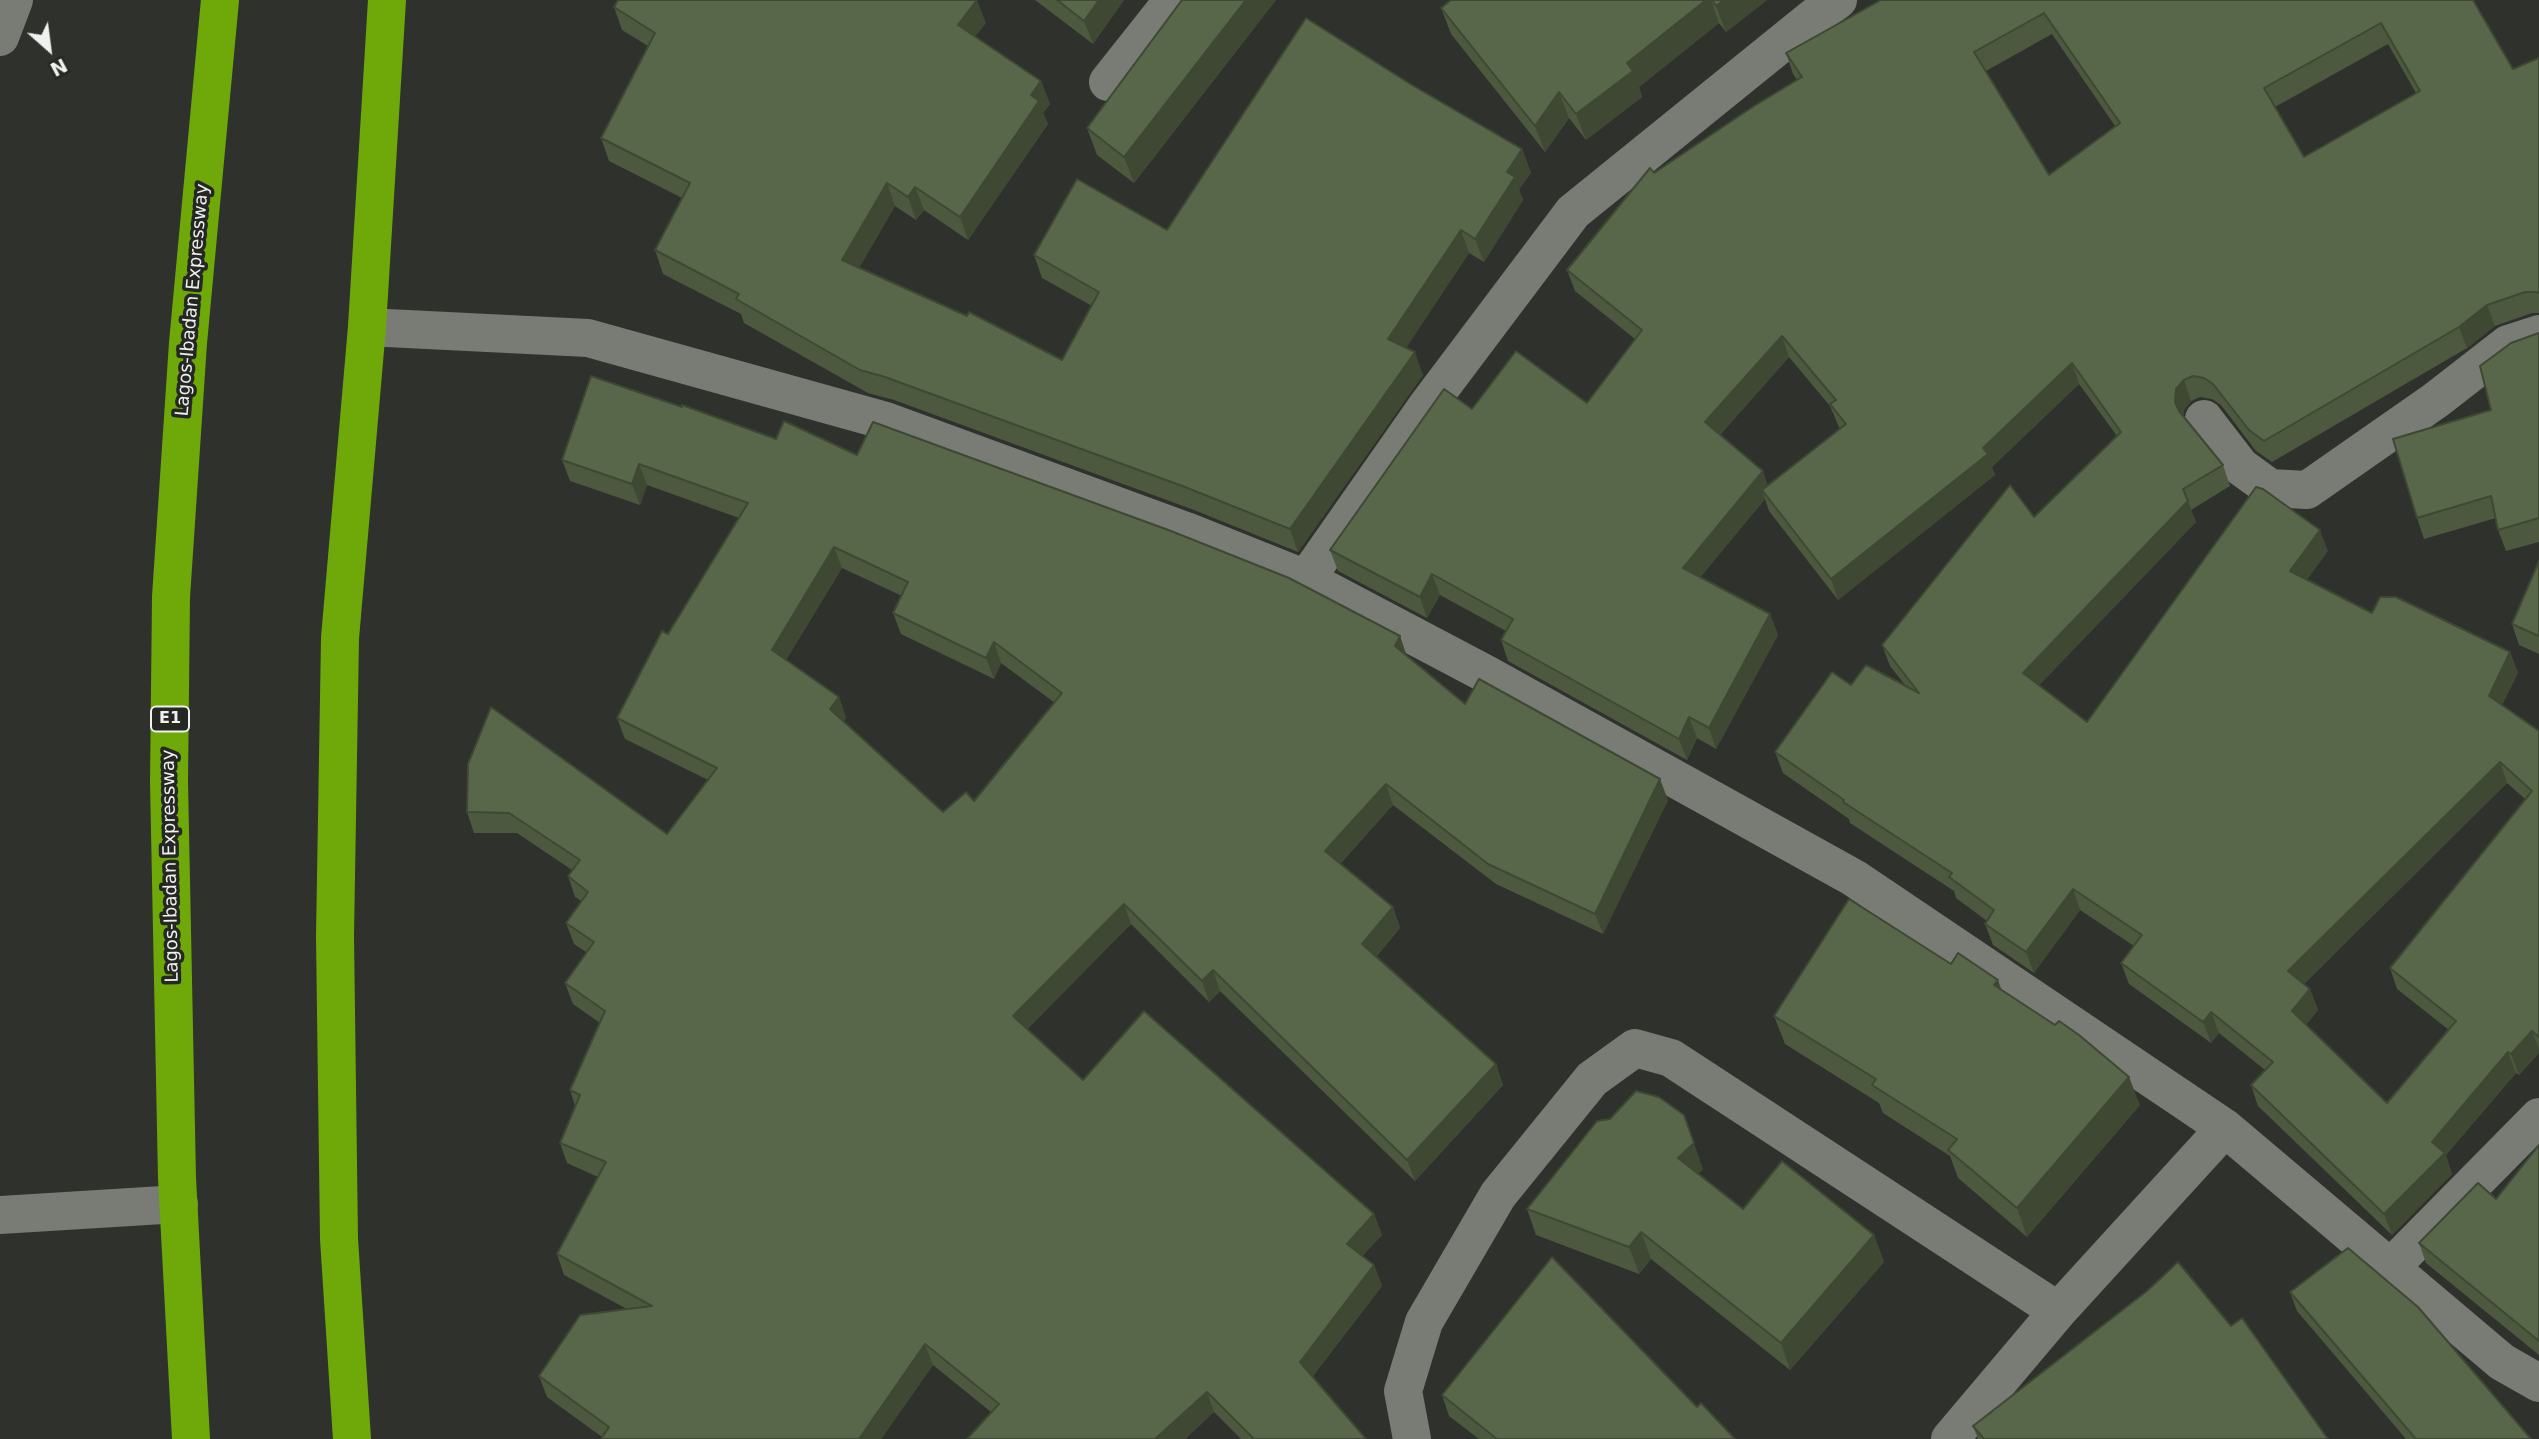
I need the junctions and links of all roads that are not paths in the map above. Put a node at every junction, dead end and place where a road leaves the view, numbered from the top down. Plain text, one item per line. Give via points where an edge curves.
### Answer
1 (14, 0) edge
2 (220, 0) edge
3 (387, 0) edge
4 (1173, 0) edge
5 (1838, 0) edge
6 (0, 37) edge
7 (1108, 82) dead end
8 (367, 327) junction
9 (2539, 334) edge
10 (2204, 419) dead end
11 (1307, 579) junction
12 (2539, 1116) edge
13 (2225, 1128) junction
14 (179, 1203) junction
15 (0, 1215) edge
16 (2390, 1268) junction
17 (2058, 1311) junction
18 (2539, 1383) edge
19 (191, 1439) edge
20 (352, 1439) edge
21 (1412, 1439) edge
22 (1950, 1439) edge

1 - 6 street
2 - 14 highway, Lagos-Ibadan Expressway / E1 via 188,343 171,597 169,782
3 - 8 highway
4 - 7 street
5 - 11 street via 1573,212 1427,406
8 - 11 street via 588,338 886,421
8 - 20 highway via 340,638 335,936 339,1238
9 - 10 street via 2508,344 2307,490 2270,488 2241,467
11 - 13 street via 1854,878
12 - 16 street
13 - 16 street
13 - 17 street
14 - 15 street
14 - 19 highway, Lagos-Ibadan Expressway / E1
16 - 18 street via 2502,1362
17 - 21 street via 1671,1058 1636,1048 1592,1079 1498,1195 1424,1322 1403,1391
17 - 22 street

